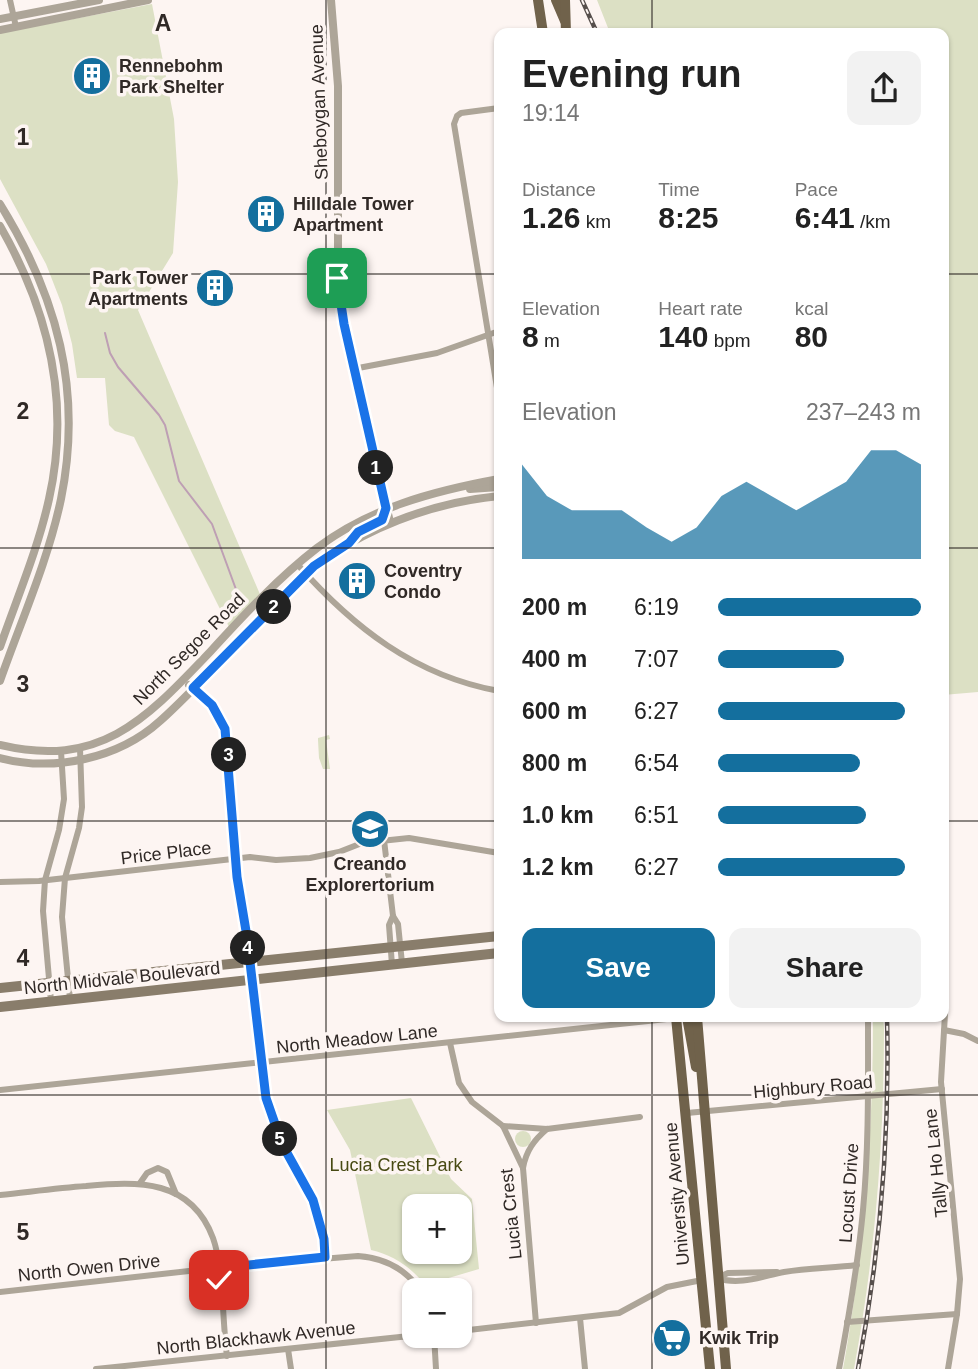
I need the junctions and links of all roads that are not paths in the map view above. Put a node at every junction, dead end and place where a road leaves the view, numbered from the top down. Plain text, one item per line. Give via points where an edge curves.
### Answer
1 (10, 0) edge
2 (99, 0) edge
3 (148, 0) edge
4 (330, 0) edge
5 (538, 0) edge
6 (556, 0) edge
7 (565, 0) edge
8 (13, 16) junction
9 (0, 19) edge
10 (16, 27) junction
11 (542, 28) edge
12 (566, 28) edge
13 (568, 28) edge
14 (0, 30) edge
15 (494, 109) edge
16 (0, 204) edge
17 (0, 226) edge
18 (494, 332) edge
19 (489, 333) junction
20 (494, 366) edge
21 (354, 369) junction
22 (494, 480) edge
23 (494, 487) edge
24 (444, 491) junction
25 (494, 497) edge
26 (386, 508) junction
27 (390, 522) junction
28 (349, 543) junction
29 (298, 565) junction
30 (306, 574) junction
31 (1, 643) edge
32 (12, 645) junction
33 (184, 680) junction
34 (0, 681) edge
35 (193, 688) junction
36 (494, 690) edge
37 (0, 745) edge
38 (80, 748) junction
39 (61, 751) junction
40 (0, 758) edge
41 (81, 760) junction
42 (62, 763) junction
43 (384, 840) junction
44 (494, 852) edge
45 (235, 859) junction
46 (65, 878) junction
47 (45, 880) junction
48 (0, 882) edge
49 (494, 937) edge
50 (396, 947) junction
51 (494, 954) edge
52 (250, 961) junction
53 (397, 964) junction
54 (253, 979) junction
55 (68, 980) junction
56 (49, 983) junction
57 (0, 988) edge
58 (70, 999) junction
59 (51, 1001) junction
60 (0, 1007) edge
61 (636, 1022) edge
62 (680, 1022) edge
63 (682, 1022) edge
64 (697, 1022) edge
65 (868, 1022) edge
66 (944, 1022) edge
67 (944, 1030) junction
68 (978, 1041) edge
69 (450, 1043) junction
70 (261, 1063) junction
71 (701, 1079) junction
72 (942, 1089) junction
73 (0, 1090) edge
74 (869, 1096) junction
75 (703, 1111) junction
76 (687, 1113) junction
77 (640, 1117) dead end
78 (503, 1126) junction
79 (547, 1129) junction
80 (523, 1168) junction
81 (140, 1183) junction
82 (176, 1194) junction
83 (0, 1195) edge
84 (699, 1249) junction
85 (325, 1257) junction
86 (857, 1265) junction
87 (219, 1268) junction
88 (410, 1278) edge
89 (717, 1278) junction
90 (702, 1280) junction
91 (0, 1292) edge
92 (720, 1314) junction
93 (957, 1314) junction
94 (580, 1318) junction
95 (848, 1322) junction
96 (536, 1323) junction
97 (472, 1330) edge
98 (402, 1337) edge
99 (434, 1348) edge
100 (288, 1349) junction
101 (227, 1356) junction
102 (96, 1369) edge
103 (290, 1369) edge
104 (436, 1369) edge
105 (585, 1369) edge
106 (710, 1369) edge
107 (726, 1369) edge
108 (839, 1369) edge
109 (948, 1369) edge

1 - 8 street
2 - 8 street
3 - 10 street
4 - 21 street, Sheboygan Avenue via 338,86 337,278
5 - 11 main road
6 - 12 main road
7 - 13 main road, bridge
8 - 9 street
8 - 10 street
10 - 14 street
15 - 19 street via 461,113 454,124
16 - 32 street via 47,295 60,338 69,406 60,501
17 - 31 street via 44,321 58,431 44,519
18 - 19 street
19 - 20 street
19 - 21 street via 437,353
21 - 26 street, Sheboygan Avenue
22 - 24 street, North Segoe Road
23 - 24 street
24 - 26 street, North Segoe Road
25 - 27 street, North Segoe Road via 457,502
26 - 27 street, Sheboygan Avenue
26 - 28 street via 384,517 355,534
26 - 29 street, North Segoe Road via 343,530
27 - 28 street, North Segoe Road
28 - 30 street, North Segoe Road
29 - 30 street
29 - 33 street, North Segoe Road
30 - 35 street, North Segoe Road
30 - 36 street via 343,613 392,649 449,677
31 - 32 street
32 - 34 street
33 - 35 street
33 - 38 street, North Segoe Road via 135,723
35 - 41 street, North Segoe Road via 141,735
35 - 45 street via 212,705 225,729
37 - 39 street, North Segoe Road
38 - 39 street, North Segoe Road
38 - 41 street
39 - 42 street
40 - 42 street, North Segoe Road
41 - 42 street, North Segoe Road
41 - 46 street via 82,807
42 - 47 street via 61,822
43 - 44 street, Price Place via 415,838
43 - 45 street, Price Place via 310,858
43 - 50 street via 393,916 398,924
45 - 46 street, Price Place
45 - 52 street
46 - 47 street, Price Place
46 - 55 street via 62,917
47 - 48 street, Price Place
47 - 56 street via 43,929
49 - 50 main road, North Midvale Boulevard
50 - 52 main road, North Midvale Boulevard
50 - 53 street
51 - 53 main road, North Midvale Boulevard
52 - 54 street
52 - 55 main road, North Midvale Boulevard
53 - 54 main road, North Midvale Boulevard
54 - 58 main road, North Midvale Boulevard
54 - 70 street
55 - 56 main road, North Midvale Boulevard
55 - 58 street
56 - 57 main road, North Midvale Boulevard
56 - 59 street
58 - 59 main road, North Midvale Boulevard
59 - 60 main road, North Midvale Boulevard
61 - 69 street, North Meadow Lane
62 - 76 main road, University Avenue
63 - 71 main road
64 - 71 main road, University Avenue
65 - 74 street, Locust Drive
66 - 67 street, Tally Ho Lane
67 - 68 street
67 - 72 street, Tally Ho Lane
69 - 70 street, North Meadow Lane
69 - 78 street, Lucia Crest via 455,1072 465,1093
70 - 73 street, North Meadow Lane
70 - 85 street via 272,1121 313,1200
71 - 75 main road, University Avenue
72 - 74 street, Highbury Road
72 - 93 street, Tally Ho Lane via 960,1261
74 - 75 street, Highbury Road
74 - 86 street, Locust Drive
75 - 76 street, Highbury Road
75 - 89 main road, University Avenue
76 - 84 main road, University Avenue
77 - 79 street
78 - 79 street
78 - 80 street, Lucia Crest
79 - 80 street via 527,1152
80 - 96 street, Lucia Crest
81 - 82 street
81 - 82 street via 158,1168 167,1172
81 - 83 street
82 - 87 street via 196,1210 208,1228
84 - 89 main road via 709,1276
84 - 90 main road, University Avenue
85 - 87 street, North Owen Drive
85 - 88 street, North Owen Drive via 358,1256 387,1262
86 - 89 street via 738,1280
86 - 95 street, Locust Drive
87 - 91 street, North Owen Drive
87 - 101 street
89 - 92 main road, University Avenue
90 - 92 main road via 710,1284
90 - 94 street via 668,1287 619,1313
90 - 106 main road, University Avenue
92 - 107 main road, University Avenue
93 - 95 street
93 - 109 street, Tally Ho Lane
94 - 96 street
94 - 105 street
95 - 108 street, Locust Drive
96 - 97 street
98 - 100 street, North Blackhawk Avenue
99 - 104 street
100 - 101 street, North Blackhawk Avenue
100 - 103 street
101 - 102 street, North Blackhawk Avenue

